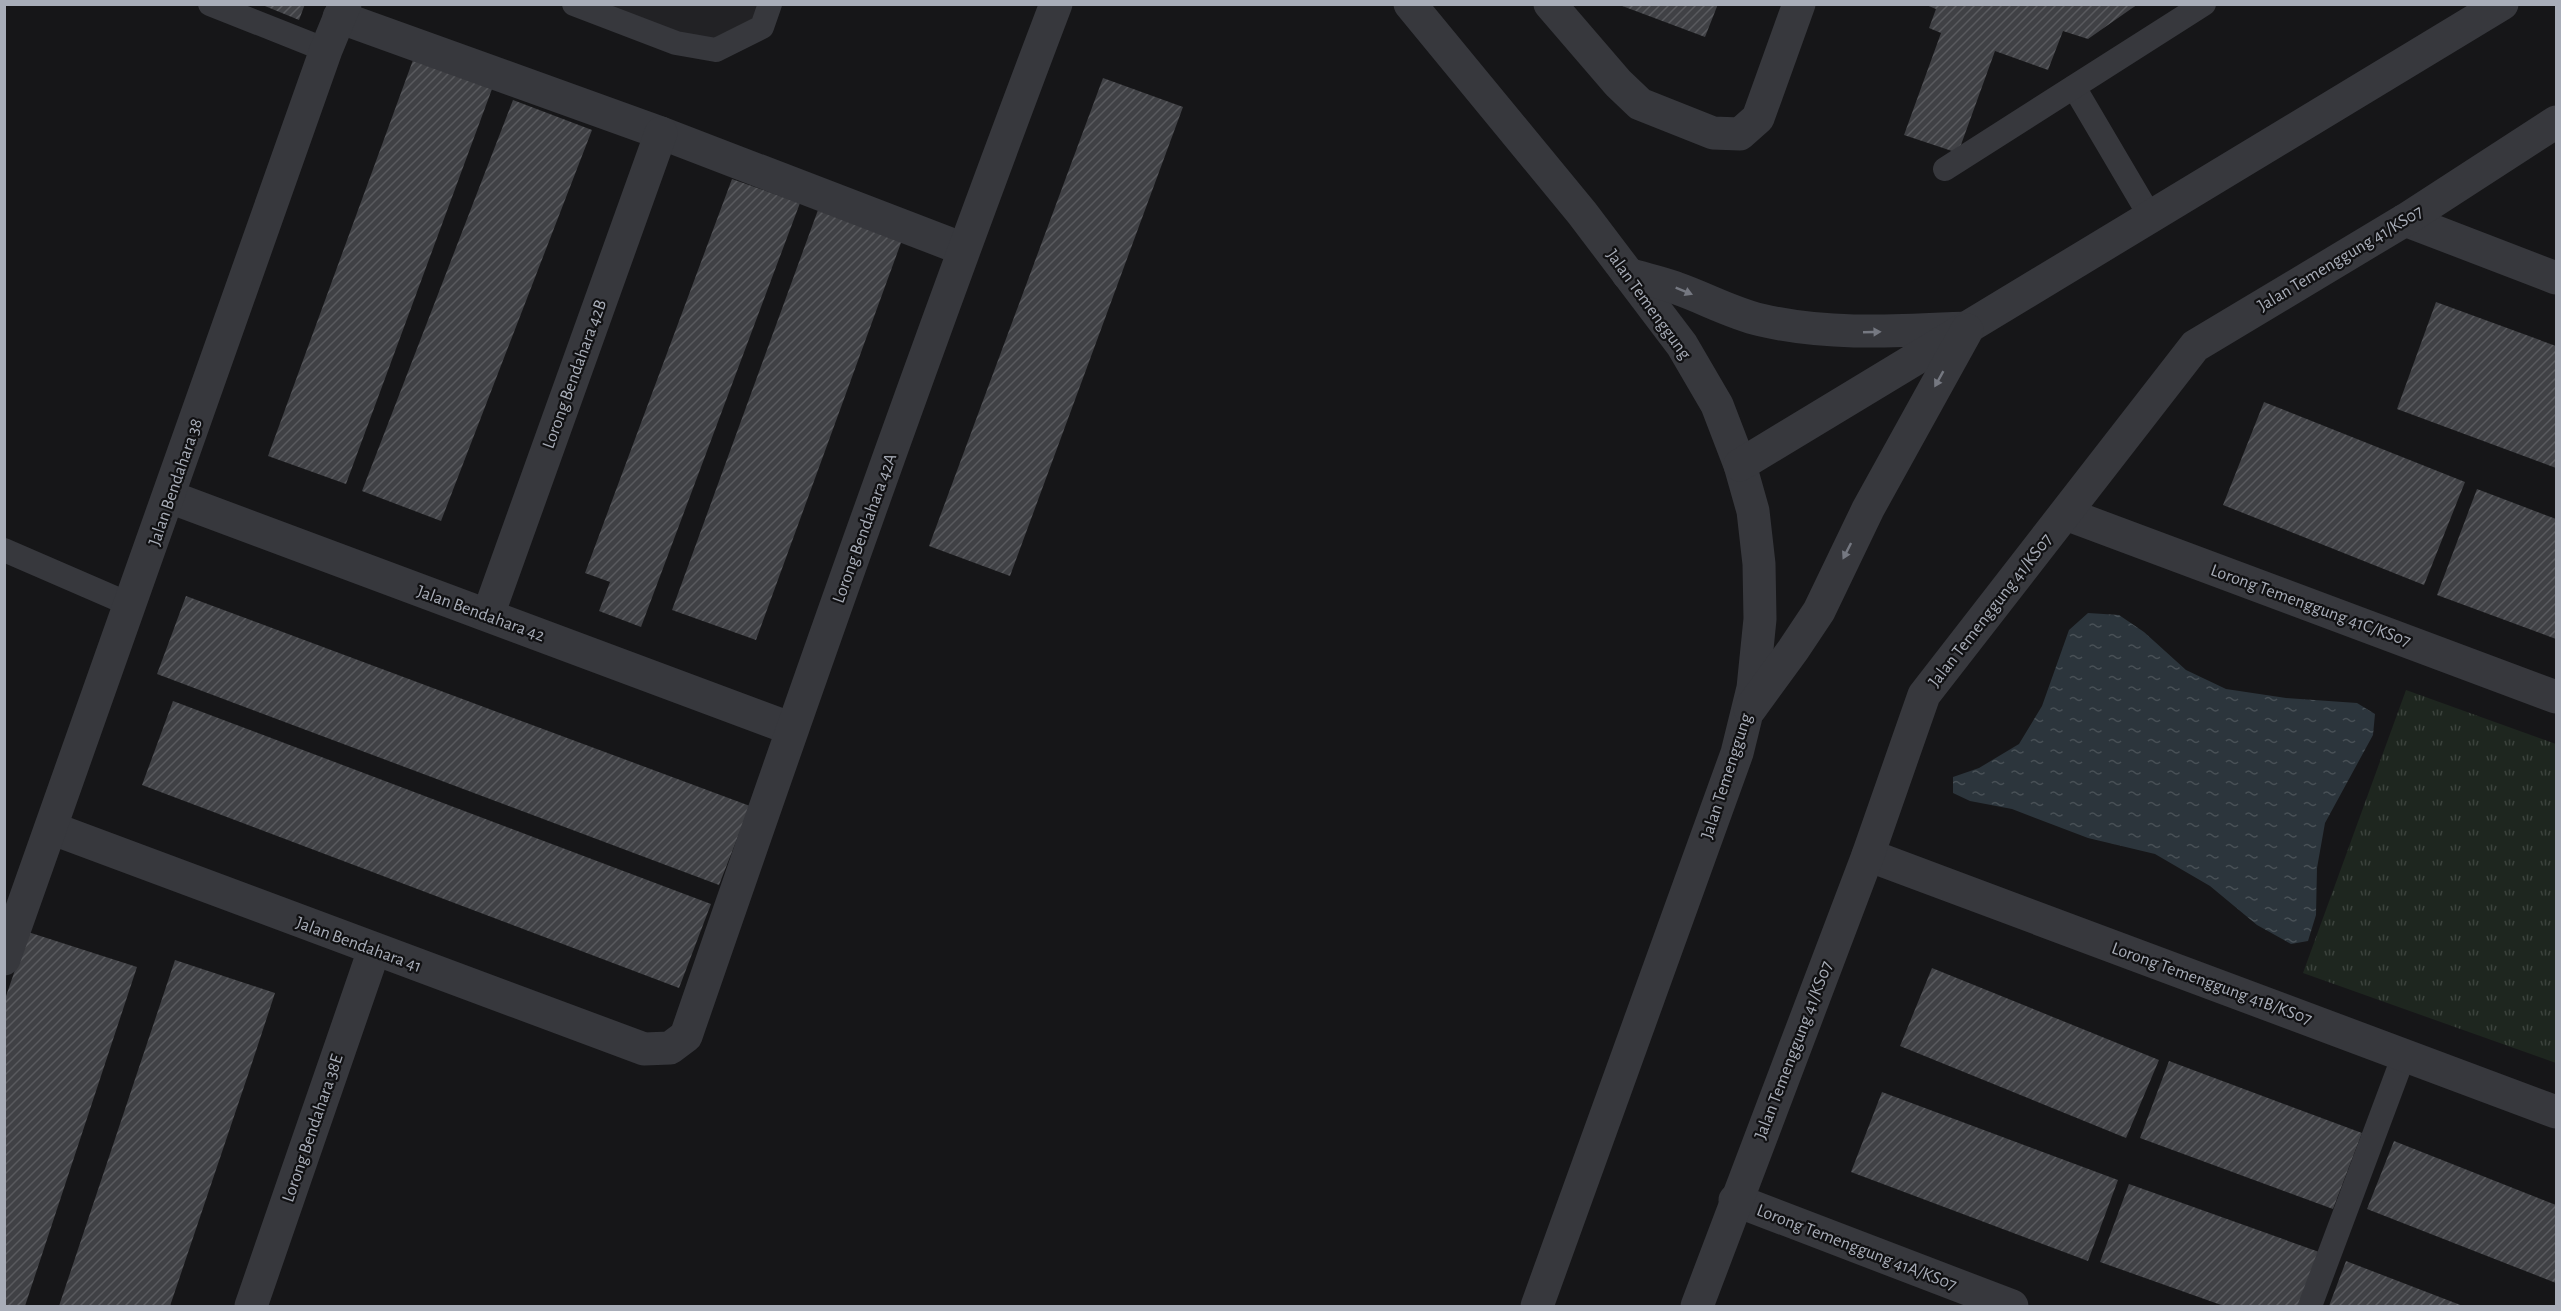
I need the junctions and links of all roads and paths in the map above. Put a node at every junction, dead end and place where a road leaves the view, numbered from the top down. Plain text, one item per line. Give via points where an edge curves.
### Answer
1 (210, 4) edge
2 (574, 4) edge
3 (770, 4) edge
4 (1056, 4) edge
5 (1410, 4) edge
6 (1550, 4) edge
7 (1799, 4) edge
8 (2204, 4) edge
9 (2502, 4) edge
10 (342, 11) edge
11 (326, 50) junction
12 (2074, 87) junction
13 (2556, 122) edge
14 (661, 133) junction
15 (1945, 169) dead end
16 (2150, 216) junction
17 (2405, 220) junction
18 (963, 249) junction
19 (1628, 274) junction
20 (2556, 278) edge
21 (1968, 328) junction
22 (1740, 465) junction
23 (170, 497) junction
24 (2066, 514) junction
25 (4, 550) edge
26 (131, 605) junction
27 (488, 615) junction
28 (2556, 697) edge
29 (1746, 715) junction
30 (792, 729) junction
31 (51, 828) junction
32 (1868, 855) junction
33 (374, 950) junction
34 (4, 959) edge
35 (670, 1048) joint
36 (2404, 1055) junction
37 (2556, 1112) edge
38 (1735, 1200) junction
39 (251, 1306) edge
40 (1538, 1306) edge
41 (1697, 1306) edge
42 (2012, 1306) edge
43 (2310, 1306) edge

1 - 11 lane
2 - 3 lane via 676,43 716,50 762,27
4 - 18 street, Lorong Bendahara 42A
5 - 19 street, Jalan Temenggung
6 - 7 street via 1617,83 1640,104 1713,133 1740,134 1758,118
8 - 12 lane
9 - 16 street
10 - 11 street, Jalan Bendahara 38
10 - 14 street
11 - 23 street, Jalan Bendahara 38
12 - 15 lane
12 - 16 lane
13 - 17 street, Jalan Temenggung 41/KS07
14 - 18 street
14 - 27 street, Lorong Bendahara 42B
16 - 21 street
17 - 20 street
17 - 24 street, Jalan Temenggung 41/KS07 via 2194,346
18 - 30 street, Lorong Bendahara 42A
19 -> 21 street via 1760,320 1795,327 1854,332
19 - 22 street, Jalan Temenggung via 1688,355 1717,405
21 - 22 street
21 -> 29 street via 1868,509 1819,611
22 - 29 street, Jalan Temenggung via 1753,511 1759,564 1760,619 1753,688
23 - 26 street, Jalan Bendahara 38
23 - 27 street, Jalan Bendahara 42
24 - 28 street, Lorong Temenggung 41C/KS07
24 - 32 street, Jalan Temenggung 41/KS07 via 1924,695
25 - 26 lane
26 - 31 street, Jalan Bendahara 38
27 - 30 street, Jalan Bendahara 42
29 - 40 street, Jalan Temenggung via 1737,753
30 - 35 street, Lorong Bendahara 42A via 686,1036
31 - 33 street, Jalan Bendahara 41
31 - 34 street, Jalan Bendahara 38
32 - 36 street, Lorong Temenggung 41B/KS07
32 - 38 street, Jalan Temenggung 41/KS07
33 - 35 street, Jalan Bendahara 41 via 644,1049
33 - 39 street, Lorong Bendahara 38E
36 - 37 street, Lorong Temenggung 41B/KS07
36 - 43 lane
38 - 41 street, Jalan Temenggung 41/KS07
38 - 42 street, Lorong Temenggung 41A/KS07

